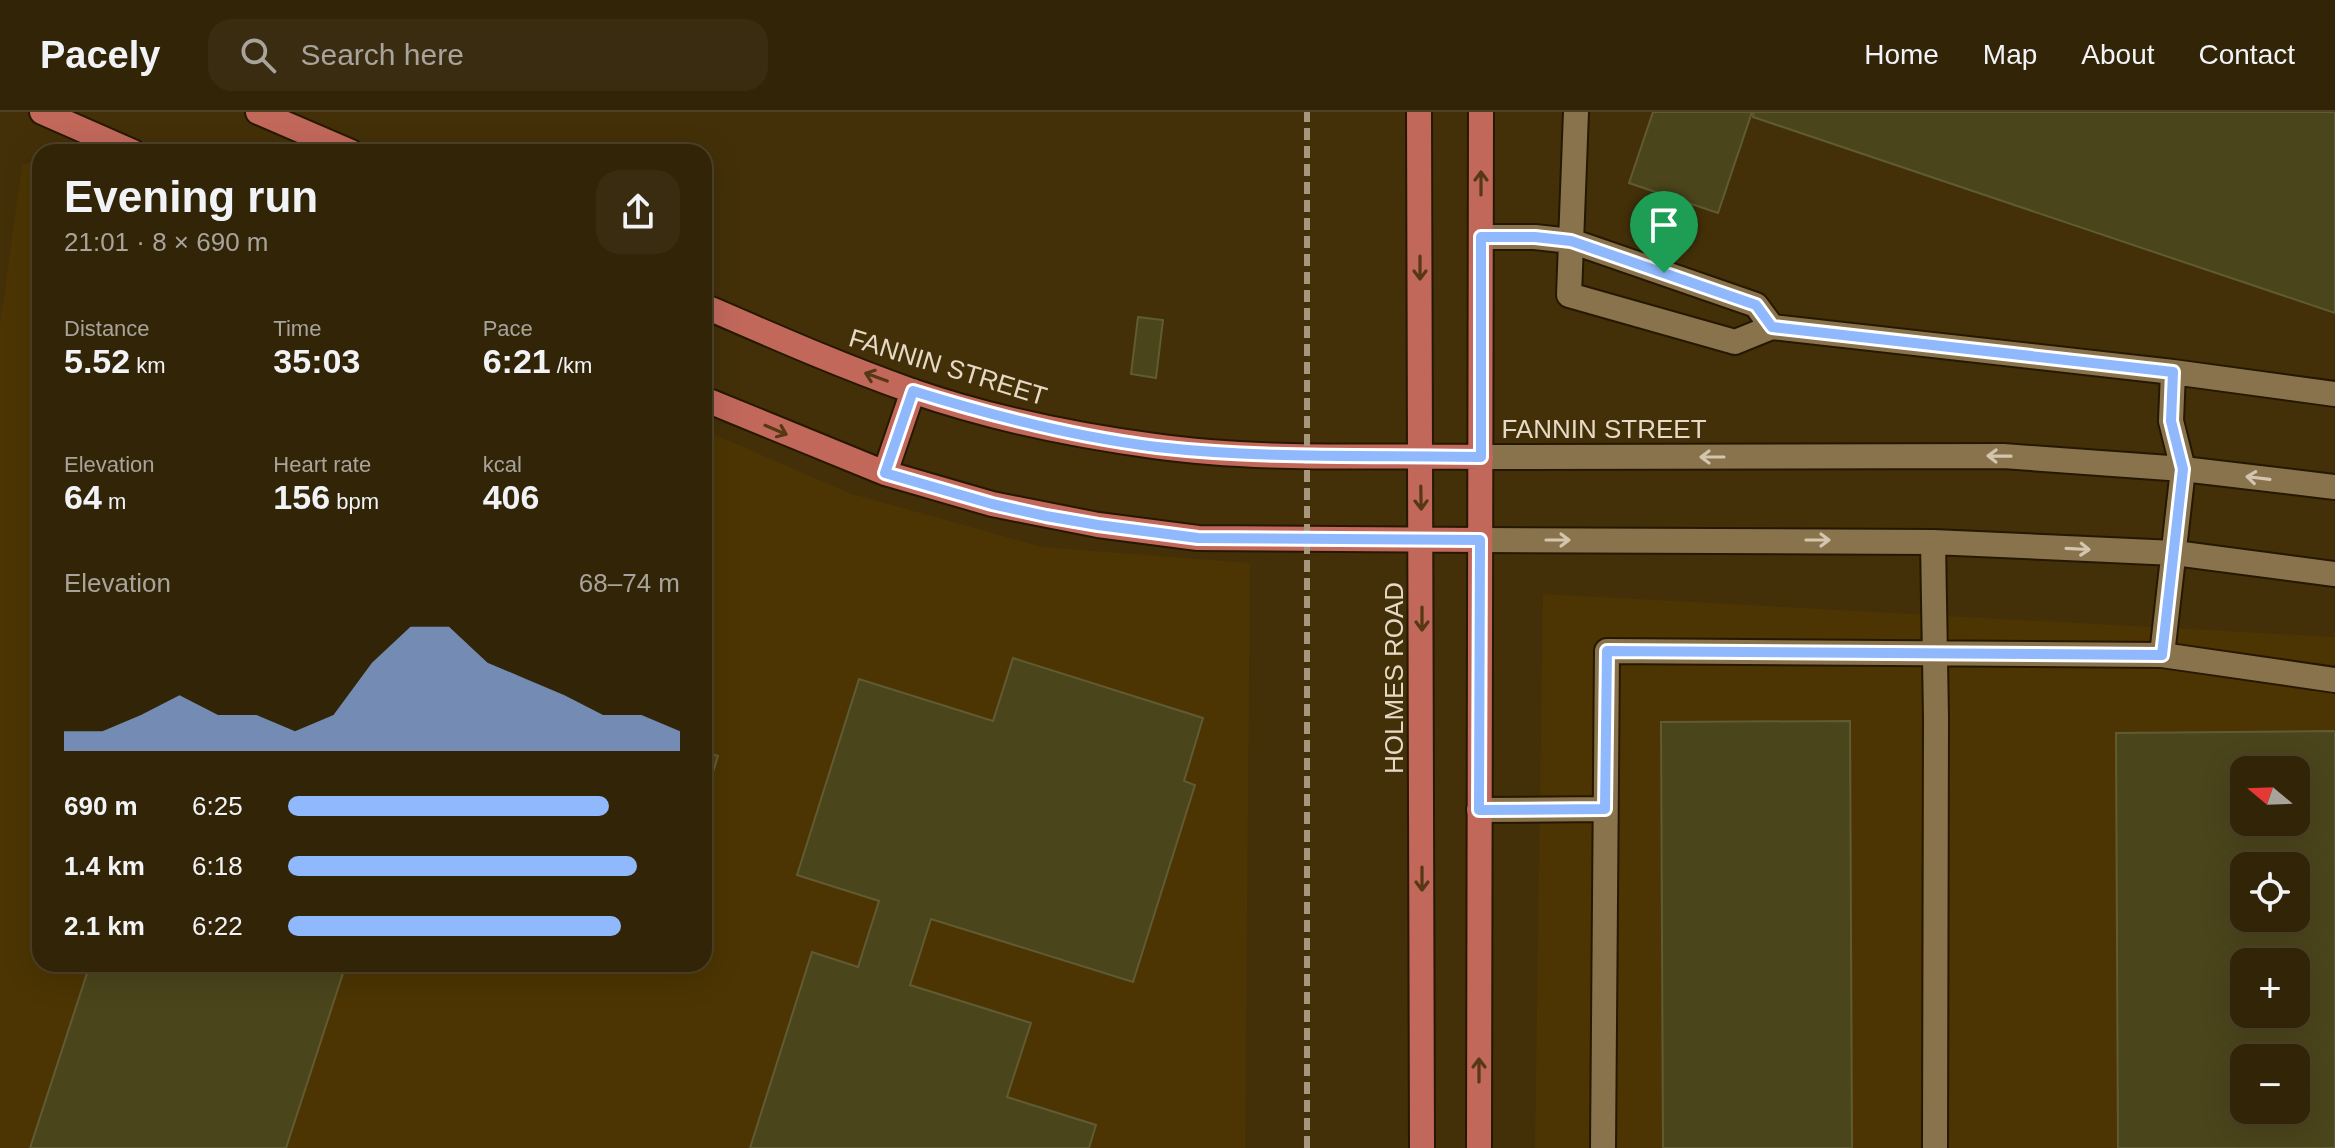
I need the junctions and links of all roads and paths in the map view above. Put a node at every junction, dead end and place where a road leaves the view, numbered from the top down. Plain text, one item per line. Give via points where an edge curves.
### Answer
1 (42, 112) edge
2 (258, 112) edge
3 (1419, 112) edge
4 (1481, 112) edge
5 (1576, 112) edge
6 (115, 144) edge
7 (332, 144) edge
8 (1481, 237) junction
9 (1571, 241) junction
10 (712, 309) edge
11 (1772, 327) junction
12 (2173, 372) junction
13 (913, 391) junction
14 (2335, 394) edge
15 (712, 402) edge
16 (1421, 456) junction
17 (1481, 457) junction
18 (2183, 469) junction
19 (885, 473) junction
20 (2335, 487) edge
21 (1480, 540) junction
22 (1422, 541) junction
23 (1933, 542) junction
24 (2175, 553) junction
25 (2335, 574) edge
26 (1935, 652) junction
27 (2162, 655) junction
28 (2335, 680) edge
29 (1605, 809) junction
30 (1479, 810) junction
31 (1422, 1148) edge
32 (1479, 1148) edge
33 (1603, 1148) edge
34 (1935, 1148) edge

1 - 6 main road
2 - 7 main road
3 -> 16 main road, HOLMES ROAD
8 -> 4 main road
5 - 9 street
8 - 9 street
8 - 17 main road
9 - 11 street via 1756,305
9 - 11 street via 1569,295 1735,342
13 -> 10 main road, FANNIN STREET
11 - 12 street
12 - 14 street
12 - 18 street via 2171,421
13 - 16 main road, FANNIN STREET via 1032,425 1157,447
13 - 19 main road
15 -> 19 main road
16 - 17 main road, FANNIN STREET
16 -> 22 main road, HOLMES ROAD
18 -> 17 street, FANNIN STREET via 2003,456
17 - 21 main road
20 -> 18 street, FANNIN STREET
18 - 24 street
19 - 22 main road via 992,504 1148,532 1198,538
21 - 22 main road
21 -> 23 street
21 - 30 main road
22 -> 31 main road, HOLMES ROAD
23 -> 24 street
23 - 26 street
24 - 25 street
24 - 27 street
26 - 27 street
26 - 29 street via 1607,651
26 - 34 street
27 - 28 street
29 - 30 street
29 - 33 street
32 -> 30 main road

